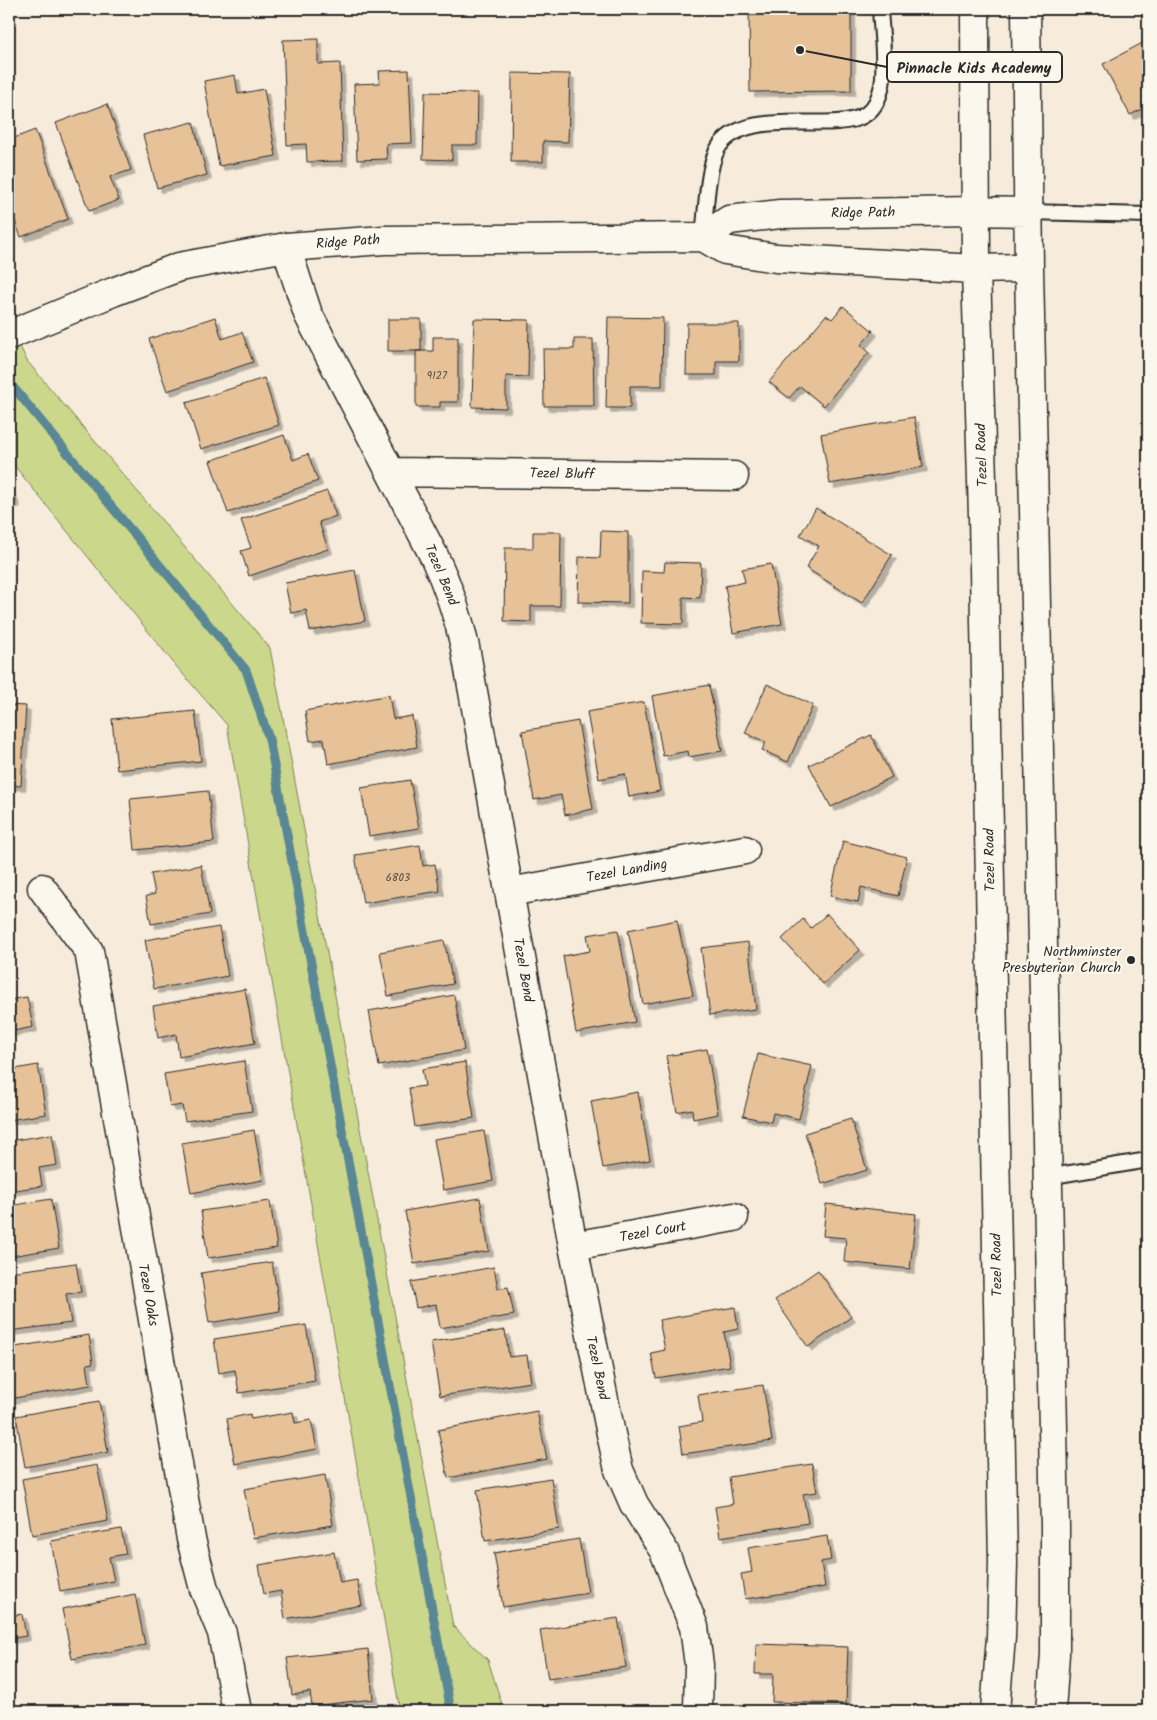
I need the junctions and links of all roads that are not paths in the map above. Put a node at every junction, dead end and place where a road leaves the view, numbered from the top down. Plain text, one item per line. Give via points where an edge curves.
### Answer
1 (880, 9) edge
2 (975, 9) edge
3 (1026, 9) edge
4 (976, 211) junction
5 (1028, 212) junction
6 (1148, 215) edge
7 (703, 237) junction
8 (286, 247) junction
9 (1029, 268) junction
10 (976, 269) junction
11 (9, 335) edge
12 (391, 472) junction
13 (734, 476) dead end
14 (744, 850) dead end
15 (42, 888) dead end
16 (509, 892) junction
17 (1148, 1160) edge
18 (1047, 1177) junction
19 (734, 1217) dead end
20 (572, 1246) junction
21 (237, 1711) edge
22 (698, 1711) edge
23 (995, 1711) edge
24 (1051, 1711) edge

1 - 7 lane via 883,83 877,102 867,114 851,120 759,124 730,136 718,150 711,167
2 - 4 street, Tezel Road
3 - 5 street
4 - 5 street, Ridge Path
4 - 7 street, Ridge Path via 780,214 730,220
4 - 10 street, Tezel Road
5 - 6 lane
5 - 9 street
7 - 8 street, Ridge Path via 384,240
7 - 10 street via 725,250 776,258
8 - 11 street, Ridge Path via 179,267
8 - 12 street, Tezel Bend via 308,314
9 - 10 street
9 - 18 street
10 - 23 street, Tezel Road via 1003,1563
12 - 13 street, Tezel Bluff
12 - 16 street, Tezel Bend via 448,586 458,617
14 - 16 street, Tezel Landing
15 - 21 street, Tezel Oaks via 89,951 191,1539 204,1589 222,1633
16 - 20 street, Tezel Bend
17 - 18 lane
18 - 24 street via 1056,1654
19 - 20 street, Tezel Court
20 - 22 street, Tezel Bend via 619,1470 634,1504 664,1551 694,1627 699,1665

